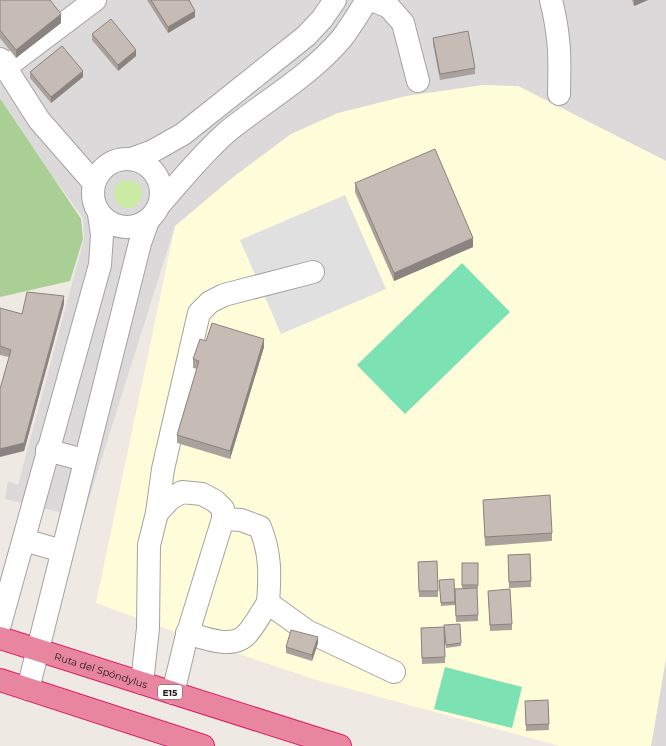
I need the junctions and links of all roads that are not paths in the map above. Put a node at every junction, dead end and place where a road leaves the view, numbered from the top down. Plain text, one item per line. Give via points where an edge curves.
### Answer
1 (95, 0) edge
2 (335, 0) edge
3 (367, 0) edge
4 (372, 0) edge
5 (551, 0) edge
6 (3, 63) edge
7 (267, 67) junction
8 (418, 81) dead end
9 (286, 88) junction
10 (559, 94) dead end
11 (131, 159) junction
12 (94, 182) junction
13 (161, 202) junction
14 (99, 214) junction
15 (148, 220) junction
16 (314, 272) dead end
17 (47, 450) junction
18 (84, 460) junction
19 (156, 513) junction
20 (223, 519) junction
21 (24, 540) junction
22 (62, 551) junction
23 (268, 603) junction
24 (0, 624) edge
25 (187, 633) junction
26 (0, 638) edge
27 (39, 651) junction
28 (394, 672) dead end
29 (0, 680) edge
30 (142, 683) junction
31 (28, 689) junction
32 (173, 693) junction
33 (203, 746) edge
34 (340, 746) edge

1 - 6 street
2 - 7 street via 306,36
3 - 9 street via 342,38
4 - 8 street via 389,7 403,23
5 - 10 street via 560,50
6 - 12 street via 40,120
7 - 9 street
7 - 11 street via 183,134
9 - 13 street via 227,133
11 - 12 street via 108,164
11 - 13 street via 142,162 152,170 162,190
12 - 14 street via 92,194
13 - 15 street
14 - 15 street via 107,222 122,227 139,226
14 - 17 street via 102,235 100,266
15 - 18 street
16 - 19 street via 224,295 210,302 200,313 163,469
17 - 18 street
17 - 21 street
18 - 22 street
19 - 20 street via 170,499 182,492 202,494 215,501 223,509
19 - 30 street via 149,545 148,628
20 - 23 street via 241,520 260,527 267,545
20 - 25 street
21 - 22 street
21 - 24 street
22 - 27 street
23 - 25 street via 246,636 236,641 221,642
23 - 28 street via 307,631
25 - 32 street
26 - 27 highway, Ruta del Spóndylus / E15
27 - 30 highway, Ruta del Spóndylus / E15
27 - 31 street
29 - 31 highway
30 - 32 highway, Ruta del Spóndylus / E15
31 - 33 highway
32 - 34 highway, Ruta del Spóndylus / E15

